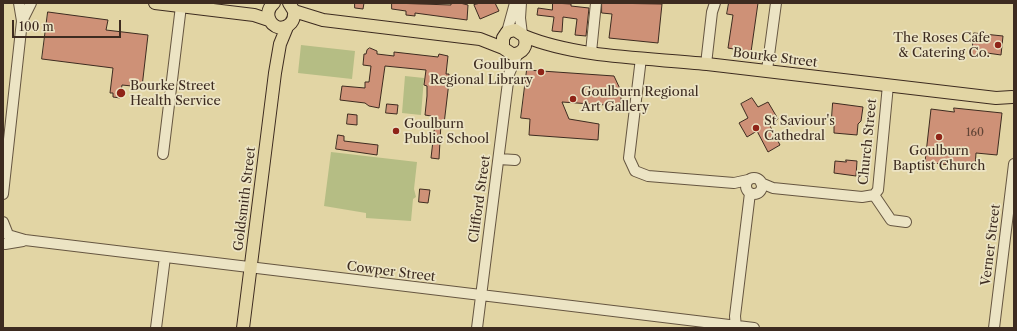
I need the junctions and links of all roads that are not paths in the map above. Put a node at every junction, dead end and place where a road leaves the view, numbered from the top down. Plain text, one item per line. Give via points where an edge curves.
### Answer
1 (20, 3) edge
2 (31, 3) edge
3 (155, 3) edge
4 (216, 3) edge
5 (514, 3) edge
6 (521, 3) edge
7 (596, 3) edge
8 (715, 3) edge
9 (776, 3) edge
10 (272, 4) edge
11 (181, 6) junction
12 (290, 11) edge
13 (22, 21) junction
14 (270, 22) junction
15 (506, 33) junction
16 (523, 35) junction
17 (480, 39) junction
18 (551, 46) junction
19 (504, 49) junction
20 (521, 52) junction
21 (591, 52) junction
22 (641, 58) junction
23 (706, 64) junction
24 (768, 70) junction
25 (275, 73) junction
26 (509, 74) junction
27 (888, 85) junction
28 (1013, 101) edge
29 (163, 154) dead end
30 (499, 159) junction
31 (515, 160) dead end
32 (1014, 165) edge
33 (754, 188) junction
34 (3, 194) edge
35 (874, 195) junction
36 (3, 222) edge
37 (906, 222) dead end
38 (5, 237) edge
39 (165, 257) junction
40 (250, 267) junction
41 (480, 295) junction
42 (736, 327) edge
43 (156, 328) edge
44 (243, 328) edge
45 (477, 328) edge
46 (754, 328) edge
47 (994, 328) edge

1 - 13 street
2 - 13 street
3 - 11 main road
4 - 10 main road via 255,7
5 - 15 street
6 - 16 street
7 - 21 street
8 - 23 street
9 - 24 street
10 - 14 main road, Goldsmith Street via 268,13
11 - 14 main road via 254,15
11 - 29 street
12 - 14 main road via 280,28
12 - 17 main road via 323,20
12 - 25 main road, Goldsmith Street
13 - 34 street
14 - 25 main road, Goldsmith Street via 275,43
15 - 16 main road via 515,30
15 - 17 main road
15 - 19 main road via 502,41
16 - 18 main road, Bourke Street
16 - 20 main road via 526,43
17 - 19 main road
18 - 20 main road, Bourke Street
18 - 21 main road, Bourke Street
19 - 20 main road via 512,54
19 - 26 street, Clifford Street
20 - 26 street, Clifford Street
21 - 22 main road, Bourke Street
22 - 23 main road, Bourke Street
22 - 33 street, Church Street via 629,158 635,171 648,176 734,183
23 - 24 main road, Bourke Street
24 - 27 main road, Bourke Street
25 - 40 main road, Goldsmith Street
26 - 30 street, Clifford Street
27 - 28 main road, Bourke Street
27 - 35 street, Church Street via 878,190
30 - 31 street
30 - 41 street, Clifford Street
32 - 47 street, Verner Street
33 - 35 street, Church Street via 862,197
33 - 42 street via 744,265 734,316
35 - 37 street via 891,220
36 - 38 street
38 - 39 street, Cowper Street
39 - 40 street, Cowper Street
39 - 43 street
40 - 41 street, Cowper Street
40 - 44 main road, Goldsmith Street
41 - 42 street, Cowper Street
41 - 45 street, Clifford Street
42 - 46 street, Cowper Street

